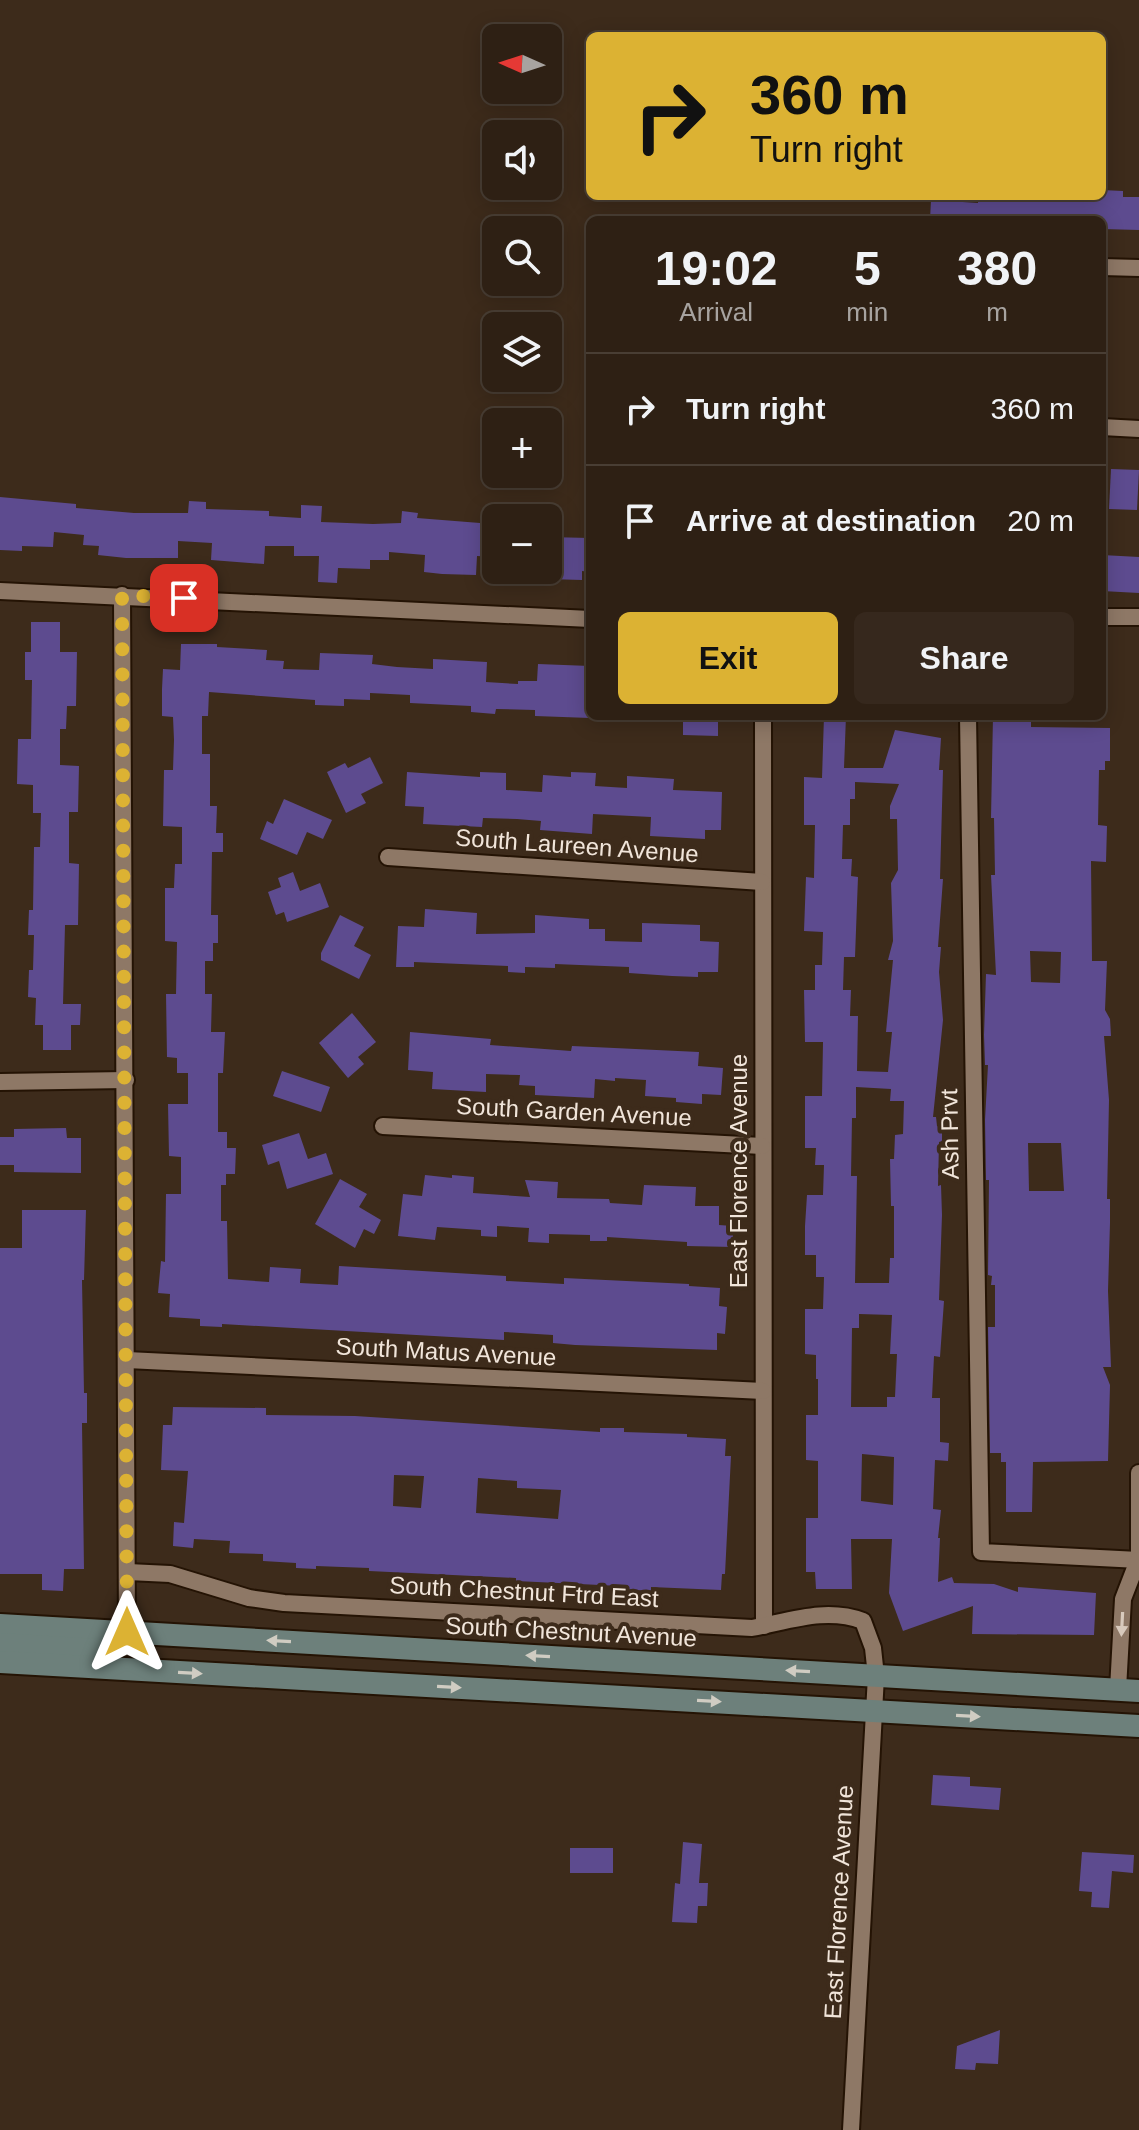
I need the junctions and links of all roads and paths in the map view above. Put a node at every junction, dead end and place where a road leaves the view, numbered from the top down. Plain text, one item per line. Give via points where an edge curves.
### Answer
1 (1106, 267) edge
2 (1139, 268) edge
3 (1106, 427) edge
4 (1139, 429) edge
5 (0, 591) edge
6 (122, 595) junction
7 (1106, 617) edge
8 (1139, 617) edge
9 (586, 619) edge
10 (763, 720) edge
11 (968, 720) edge
12 (388, 857) dead end
13 (762, 882) junction
14 (126, 1080) junction
15 (0, 1082) edge
16 (383, 1126) dead end
17 (762, 1146) junction
18 (127, 1360) junction
19 (763, 1391) junction
20 (1139, 1473) edge
21 (1139, 1562) edge
22 (128, 1572) junction
23 (0, 1625) edge
24 (764, 1626) junction
25 (127, 1632) junction
26 (0, 1644) edge
27 (0, 1662) edge
28 (876, 1676) junction
29 (1129, 1690) edge
30 (873, 1711) junction
31 (1139, 1726) edge
32 (851, 2130) edge

1 - 2 street
3 - 4 street
5 - 6 street
6 - 9 street
6 - 14 street
7 - 8 street
10 - 13 street, East Florence Avenue
11 - 21 street, Ash Prvt via 981,1552
12 - 13 street, South Laureen Avenue
13 - 17 street, East Florence Avenue
14 - 15 street
14 - 18 street
16 - 17 street, South Garden Avenue
17 - 19 street, East Florence Avenue
18 - 19 street, South Matus Avenue
18 - 22 street
19 - 24 street, East Florence Avenue
20 - 21 street
21 -> 29 street via 1123,1599
22 - 24 street, South Chestnut Ftrd East via 170,1574 284,1603
22 - 25 street
23 - 25 main road, South Chestnut Avenue
24 - 28 street, South Chestnut Ftrd East via 824,1614 863,1621
25 - 26 main road via 97,1650
28 -> 25 main road, South Chestnut Avenue
27 -> 30 main road
28 - 29 main road, South Chestnut Avenue
28 - 30 street, East Florence Avenue
30 -> 31 main road
30 - 32 street, East Florence Avenue

